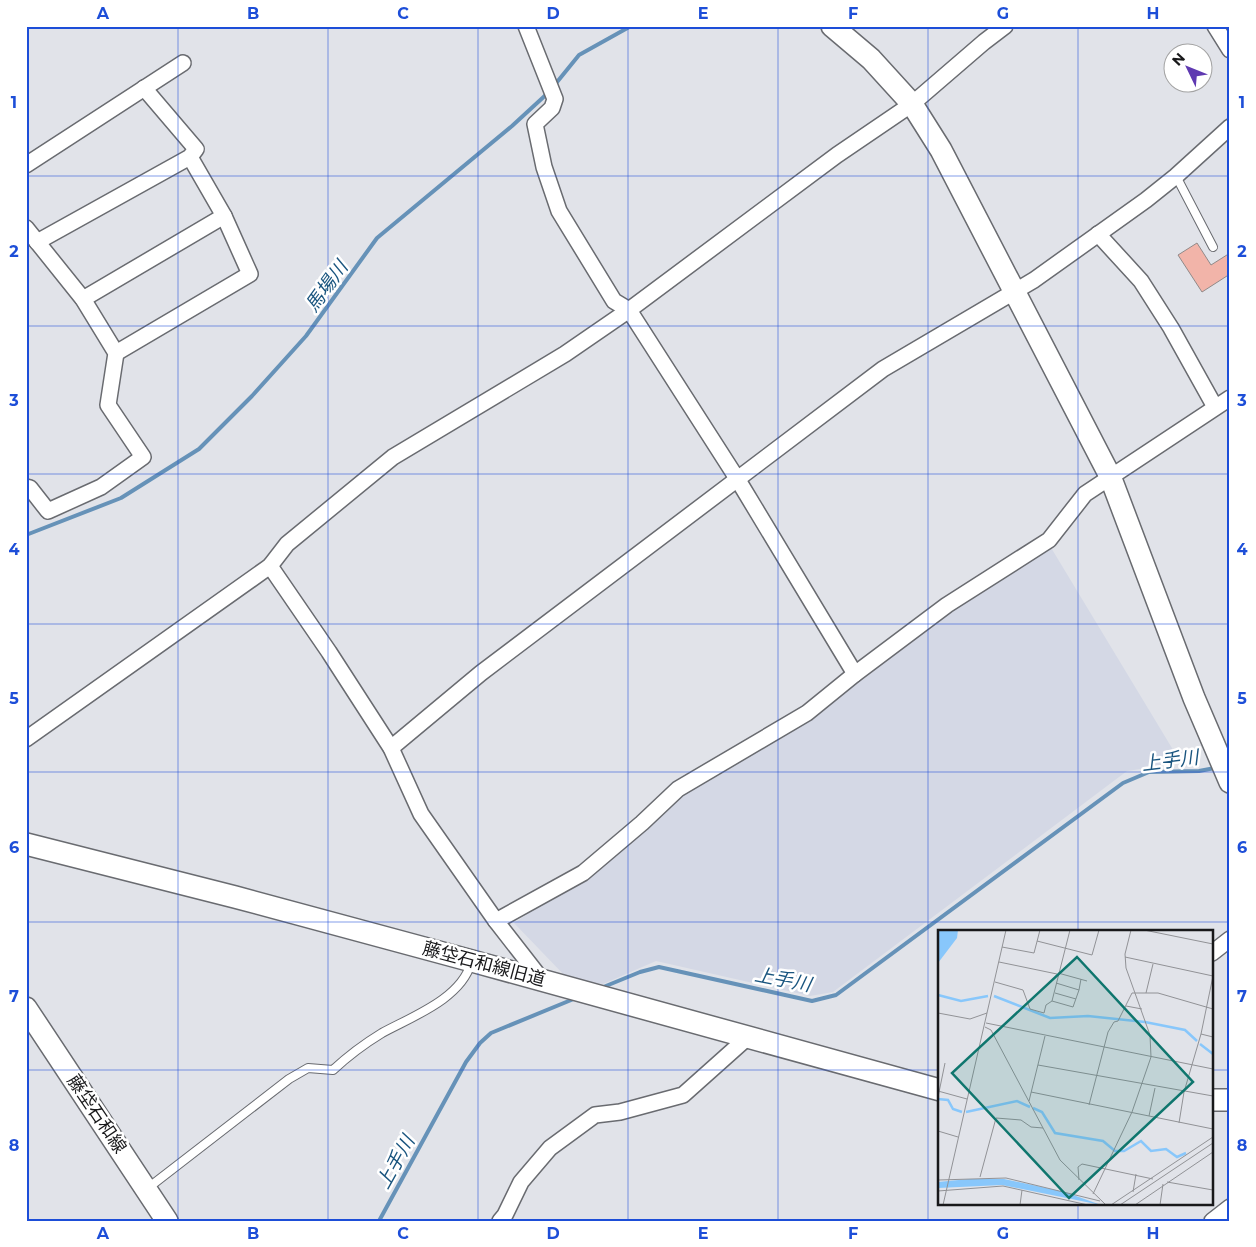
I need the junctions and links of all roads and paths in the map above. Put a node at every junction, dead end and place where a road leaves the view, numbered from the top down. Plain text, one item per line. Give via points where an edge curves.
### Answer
1 (526, 26) edge
2 (832, 26) edge
3 (1005, 26) edge
4 (1215, 26) edge
5 (1230, 50) edge
6 (183, 62) dead end
7 (144, 88) junction
8 (912, 104) junction
9 (1230, 127) edge
10 (190, 157) junction
11 (26, 165) edge
12 (1176, 176) junction
13 (224, 216) junction
14 (26, 228) edge
15 (1098, 234) junction
16 (37, 242) junction
17 (1213, 247) dead end
18 (1014, 291) junction
19 (83, 299) junction
20 (629, 310) junction
21 (116, 353) junction
22 (1224, 404) edge
23 (1110, 476) junction
24 (738, 480) junction
25 (26, 487) edge
26 (270, 566) junction
27 (855, 674) junction
28 (26, 739) edge
29 (391, 748) junction
30 (1225, 772) edge
31 (26, 844) edge
32 (496, 921) junction
33 (1230, 939) edge
34 (1214, 952) edge
35 (472, 961) junction
36 (542, 980) junction
37 (26, 1008) edge
38 (748, 1037) junction
39 (938, 1089) edge
40 (1214, 1100) edge
41 (1230, 1100) edge
42 (146, 1189) junction
43 (1230, 1207) edge
44 (167, 1221) edge
45 (500, 1221) edge
46 (1212, 1221) edge

1 - 20 street via 554,98 552,108 535,124 544,167 559,211 614,301
2 - 8 street via 871,59
3 - 8 street
4 - 5 street
6 - 7 street
7 - 10 street via 196,149
7 - 11 street
8 - 18 street via 941,150
8 - 20 street via 837,155
9 - 12 street
10 - 13 street
10 - 16 street
12 - 15 street
12 - 17 lane
13 - 19 street
13 - 21 street via 250,274
14 - 16 street
15 - 18 street
15 - 22 street via 1141,280
16 - 19 street
18 - 23 street
18 - 24 street via 883,369
19 - 21 street
20 - 24 street
20 - 26 street via 565,354 393,457 287,544
21 - 25 street via 108,405 143,457 101,486 48,511
22 - 23 street
23 - 27 street via 1085,494 1049,540 947,605
23 - 30 street
24 - 27 street
24 - 29 street via 481,673
26 - 28 street
26 - 29 street
27 - 32 street via 807,713 678,789 582,873
29 - 32 street via 421,814
31 - 35 street, 藤垈石和線旧道
32 - 36 street
33 - 34 street
35 - 36 street, 藤垈石和線旧道
35 - 42 lane via 469,972 457,986 430,1009 383,1033 332,1070 308,1068 289,1079
36 - 38 street, 藤垈石和線旧道
37 - 42 street, 藤垈石和線
38 - 39 street, 藤垈石和線旧道
38 - 45 street via 683,1095 620,1112 595,1115 550,1148 521,1182
40 - 41 street
42 - 44 street, 藤垈石和線
43 - 46 street

